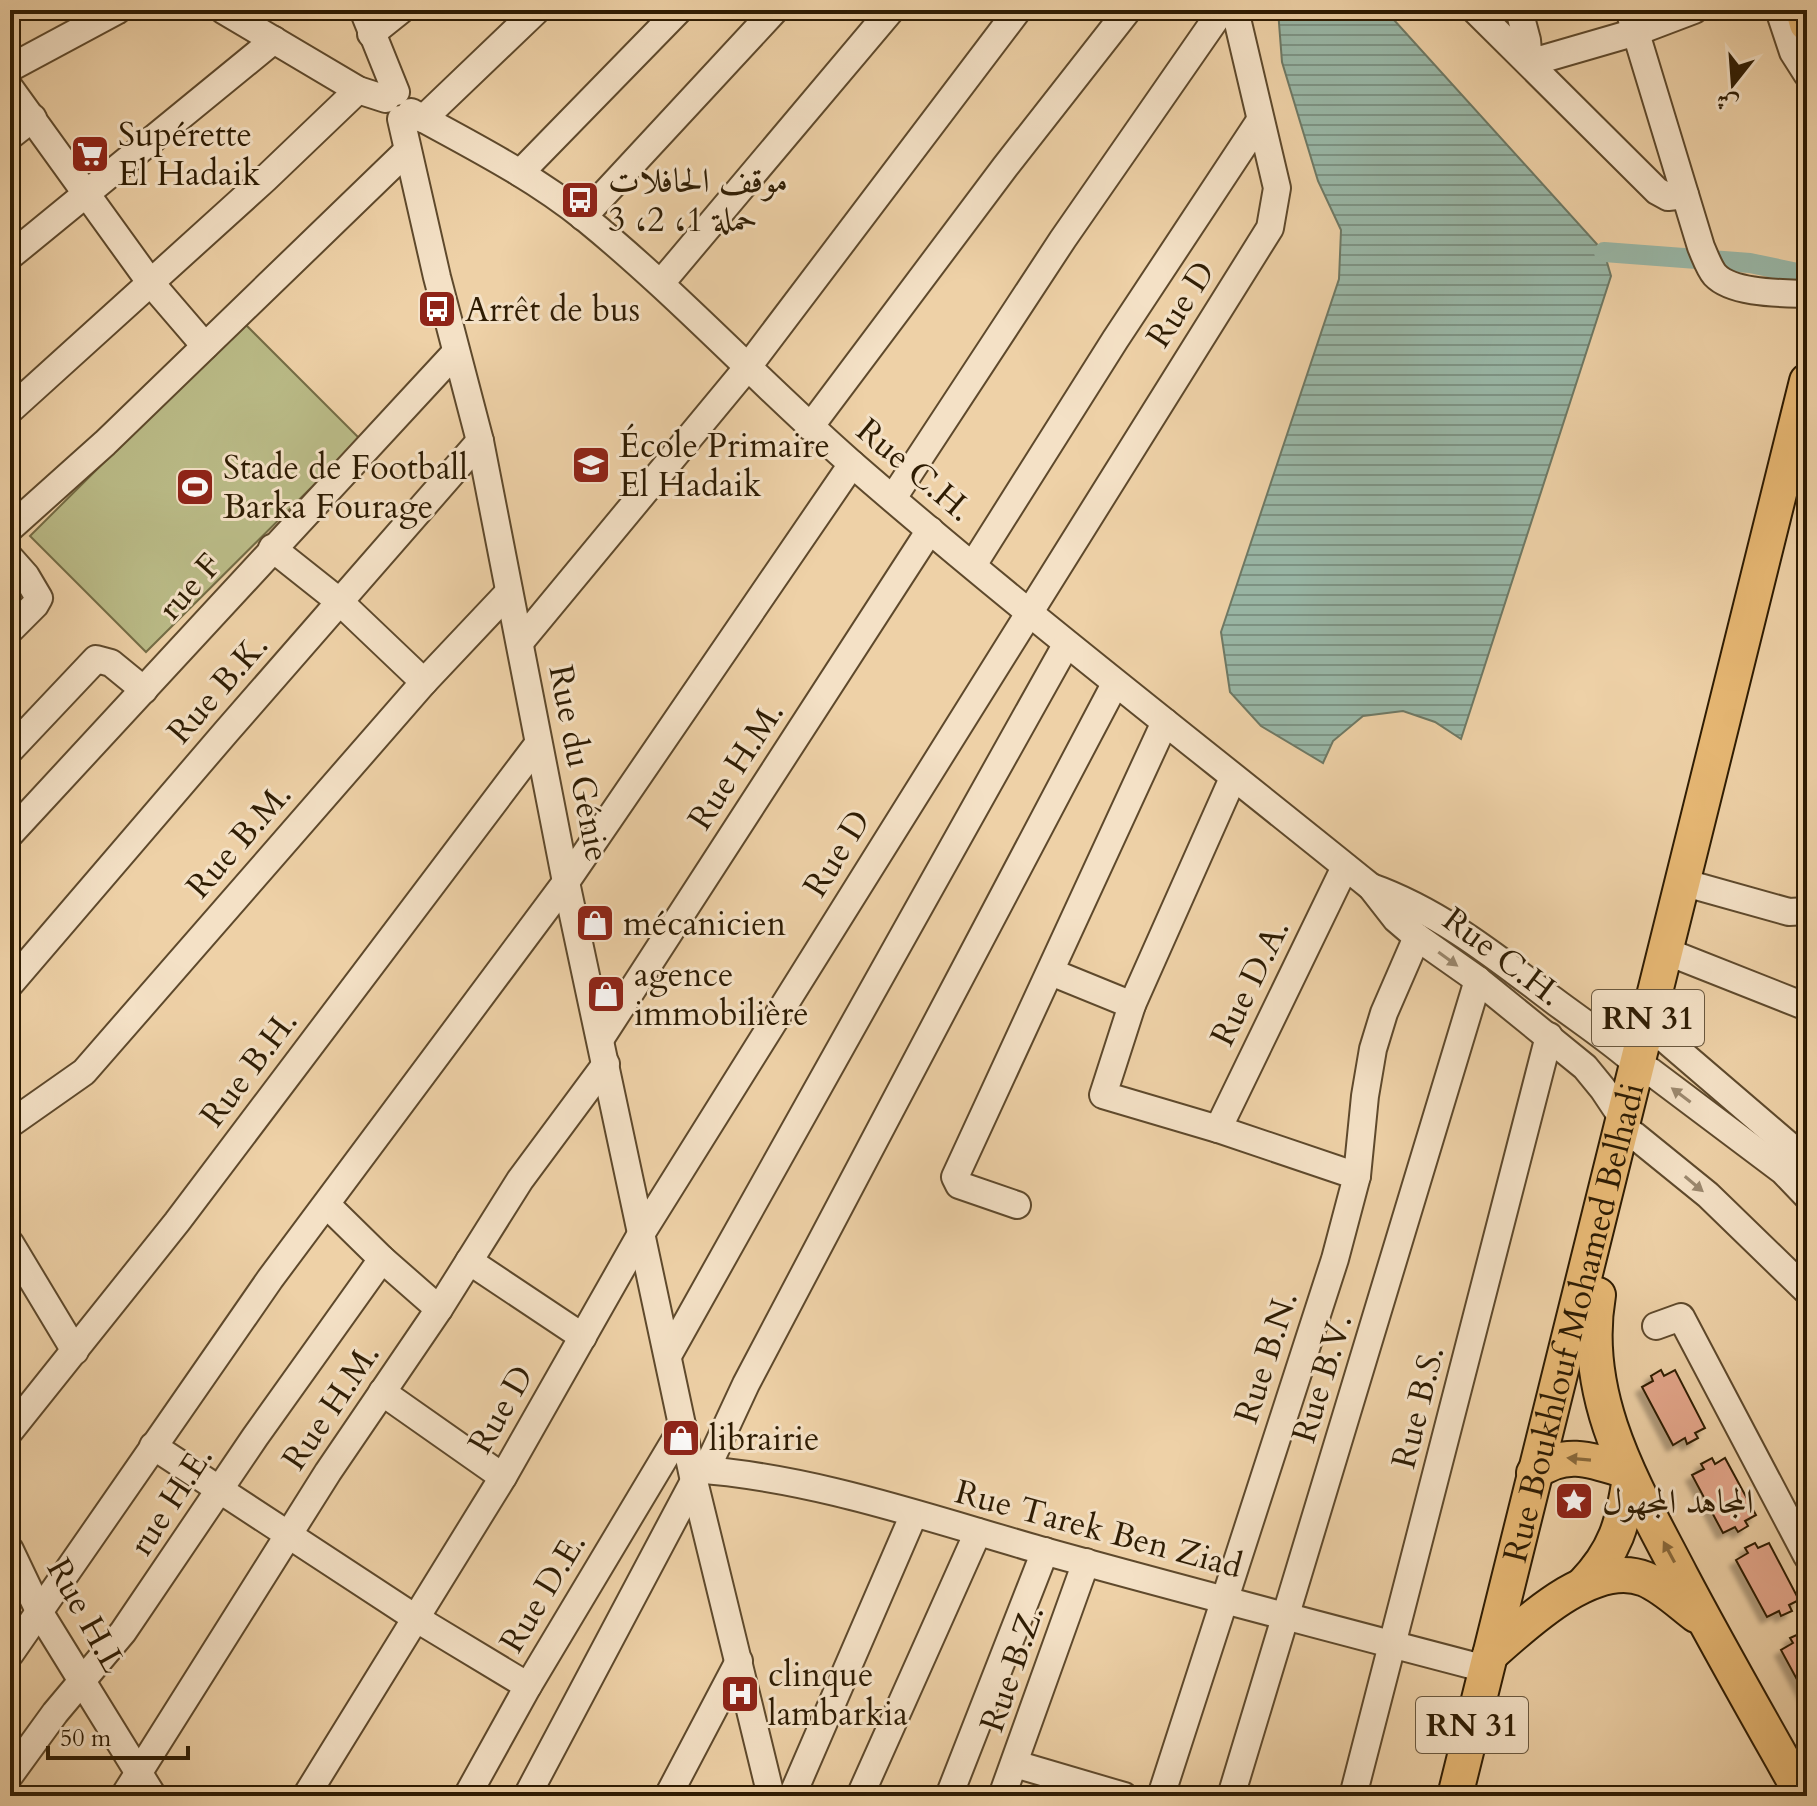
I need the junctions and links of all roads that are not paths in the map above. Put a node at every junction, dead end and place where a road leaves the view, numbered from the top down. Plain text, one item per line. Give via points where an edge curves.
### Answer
1 (118, 10) edge
2 (223, 10) edge
3 (401, 10) edge
4 (537, 10) edge
5 (679, 10) edge
6 (775, 10) edge
7 (891, 10) edge
8 (1018, 10) edge
9 (1128, 10) edge
10 (1222, 10) edge
11 (1235, 10) edge
12 (1475, 10) edge
13 (1519, 10) edge
14 (1693, 10) edge
15 (1779, 10) edge
16 (1803, 10) edge
17 (1633, 21) edge
18 (367, 22) edge
19 (1807, 24) edge
20 (274, 40) junction
21 (1529, 63) junction
22 (10, 68) edge
23 (1807, 74) edge
24 (10, 88) edge
25 (358, 90) junction
26 (403, 108) junction
27 (33, 118) junction
28 (1259, 122) junction
29 (10, 136) edge
30 (407, 151) junction
31 (520, 173) junction
32 (88, 195) junction
33 (1685, 195) junction
34 (583, 217) junction
35 (10, 256) edge
36 (150, 282) junction
37 (661, 283) junction
38 (1807, 294) edge
39 (205, 346) junction
40 (456, 352) junction
41 (747, 368) junction
42 (1807, 381) edge
43 (10, 410) edge
44 (810, 427) junction
45 (480, 441) junction
46 (1807, 461) edge
47 (852, 464) junction
48 (893, 498) junction
49 (10, 528) edge
50 (930, 530) junction
51 (272, 548) junction
52 (10, 558) edge
53 (973, 565) junction
54 (509, 592) junction
55 (340, 602) junction
56 (1029, 614) junction
57 (10, 630) edge
58 (521, 641) junction
59 (1066, 645) junction
60 (424, 682) junction
61 (1115, 684) junction
62 (144, 690) junction
63 (1165, 722) junction
64 (538, 744) junction
65 (10, 750) edge
66 (1233, 778) junction
67 (10, 834) edge
68 (1345, 867) junction
69 (566, 882) junction
70 (1696, 886) junction
71 (1371, 887) junction
72 (1807, 911) edge
73 (1417, 937) junction
74 (1678, 956) junction
75 (1051, 972) junction
76 (1478, 980) junction
77 (10, 984) edge
78 (1132, 1005) junction
79 (1803, 1008) edge
80 (1659, 1034) junction
81 (1549, 1036) junction
82 (604, 1051) junction
83 (1643, 1067) junction
84 (10, 1124) edge
85 (1628, 1127) junction
86 (1218, 1129) junction
87 (1357, 1176) junction
88 (1804, 1178) edge
89 (327, 1205) junction
90 (1017, 1205) dead end
91 (641, 1234) junction
92 (10, 1243) edge
93 (382, 1259) junction
94 (469, 1261) junction
95 (1807, 1291) edge
96 (439, 1309) junction
97 (1656, 1326) dead end
98 (583, 1337) junction
99 (75, 1351) junction
100 (669, 1354) junction
101 (382, 1392) junction
102 (683, 1427) junction
103 (10, 1431) edge
104 (153, 1446) junction
105 (697, 1473) junction
106 (1534, 1473) junction
107 (1628, 1474) junction
108 (503, 1477) junction
109 (220, 1491) junction
110 (914, 1514) junction
111 (978, 1532) junction
112 (288, 1534) junction
113 (10, 1550) edge
114 (1045, 1551) junction
115 (1514, 1555) junction
116 (1807, 1556) edge
117 (1086, 1562) junction
118 (1575, 1590) junction
119 (1223, 1600) junction
120 (40, 1613) junction
121 (1287, 1617) junction
122 (417, 1619) junction
123 (1705, 1621) junction
124 (1393, 1645) junction
125 (10, 1654) edge
126 (739, 1661) junction
127 (1488, 1662) junction
128 (81, 1682) junction
129 (528, 1686) junction
130 (1015, 1764) junction
131 (139, 1773) junction
132 (10, 1775) edge
133 (124, 1796) edge
134 (153, 1796) edge
135 (306, 1796) edge
136 (467, 1796) edge
137 (527, 1796) edge
138 (668, 1796) edge
139 (771, 1796) edge
140 (792, 1796) edge
141 (860, 1796) edge
142 (949, 1796) edge
143 (1002, 1796) edge
144 (1124, 1796) edge
145 (1161, 1796) edge
146 (1231, 1796) edge
147 (1353, 1796) edge
148 (1455, 1796) edge
149 (1803, 1796) edge

1 - 22 street
2 - 20 street, Rue C.H.
3 - 18 street
4 - 26 street
5 - 31 street
6 - 34 street
7 - 37 street
8 - 41 street
9 - 44 street
10 - 48 street
11 - 28 street, Rue D
12 - 21 street
13 - 21 street
14 - 17 street
15 - 23 street via 1793,52
16 - 19 main road
17 - 21 street
17 - 33 street
18 - 26 street, Rue du Génie
20 - 25 street, Rue C.H.
20 - 32 street
21 - 33 street via 1657,191 1668,197
24 - 27 street
25 - 26 street, Rue C.H.
25 - 36 street
26 - 30 street, Rue du Génie
26 - 31 street, Rue C.H.
27 - 29 street
27 - 32 street
28 - 53 street
28 - 56 street, Rue D via 1277,188 1270,228
30 - 39 street
30 - 40 street, Rue du Génie
31 - 34 street, Rue C.H.
32 - 35 street
32 - 36 street
33 - 38 street via 1713,274 1743,288
34 - 37 street, Rue C.H.
36 - 39 street
36 - 43 street
37 - 41 street, Rue C.H.
39 - 49 street
40 - 45 street, Rue du Génie
40 - 51 street, rue F
41 - 44 street, Rue C.H.
41 - 58 street
42 - 83 main road, Rue Boukhlouf Mohamed Belhadi / RN 31
44 - 47 street, Rue C.H.
45 - 54 street, Rue du Génie
45 - 55 street, Rue B.K.
46 - 70 main road, Rue Boukhlouf Mohamed Belhadi / RN 31
47 - 48 street, Rue C.H.
47 - 69 street
48 - 50 street, Rue C.H.
50 - 53 street, Rue C.H.
50 - 82 street, Rue H.M.
51 - 55 street
51 - 62 street, rue F
52 - 57 street via 39,598
53 - 56 street, Rue C.H.
54 - 58 street, Rue du Génie
54 - 60 street, Rue B.M.
55 - 60 street
55 - 77 street, Rue B.K.
56 - 59 street, Rue C.H.
56 - 91 street, Rue D
58 - 64 street, Rue du Génie
59 - 61 street, Rue C.H.
59 - 100 street
60 - 84 street, Rue B.M. via 84,1072
61 - 63 street, Rue C.H.
61 - 105 street
62 - 65 street via 111,663 96,659
62 - 67 street, rue F
63 - 66 street, Rue C.H.
63 - 75 street
64 - 69 street, Rue du Génie
64 - 99 street, Rue B.H.
66 - 68 street, Rue C.H.
66 - 78 street
68 - 71 street, Rue C.H.
68 - 86 street, Rue D.A.
69 - 82 street, Rue du Génie
69 - 89 street
70 - 72 street via 1789,912
70 - 74 main road, Rue Boukhlouf Mohamed Belhadi / RN 31
71 - 73 street, Rue C.H.
71 - 83 street, Rue C.H. via 1466,936
73 -> 76 street, Rue C.H.
73 - 87 street, Rue B.N. via 1373,1049
74 - 79 street
74 - 80 main road, Rue Boukhlouf Mohamed Belhadi / RN 31
75 - 78 street
75 - 90 street via 955,1177 959,1185
76 - 81 street, Rue C.H.
76 - 121 street, Rue B.V.
78 - 86 street via 1103,1095
80 - 83 main road, Rue Boukhlouf Mohamed Belhadi / RN 31
80 - 88 street
81 - 85 street, Rue C.H. via 1585,1067
81 - 124 street, Rue B.S.
82 - 91 street, Rue du Génie
82 - 94 street, Rue H.M.
83 - 85 main road, Rue Boukhlouf Mohamed Belhadi / RN 31
88 -> 83 street, Rue C.H. via 1783,1171
85 -> 95 street, Rue C.H.
85 - 106 main road, Rue Boukhlouf Mohamed Belhadi / RN 31
85 - 107 main road, Rue Boukhlouf Mohamed Belhadi / RN 31 via 1593,1334 1599,1392
86 - 87 street
87 - 119 street, Rue B.N.
89 - 93 street
89 - 104 street
91 - 98 street, Rue D
91 - 100 street, Rue du Génie
92 - 99 street
93 - 96 street
93 - 109 street, rue H.E.
94 - 96 street, Rue H.M.
94 - 98 street
96 - 101 street, Rue H.M.
97 - 116 street via 1681,1317
98 - 108 street, Rue D
99 - 103 street, Rue B.H.
100 - 102 street, Rue du Génie
101 - 108 street
101 - 112 street, Rue H.M.
102 - 105 street, Rue du Génie
102 - 129 street, Rue D.E.
104 - 109 street
104 - 120 street
105 - 110 street, Rue Tarek Ben Ziad via 791,1481
105 - 126 street, Rue du Génie
105 - 137 street
107 -> 106 main road via 1568,1458
106 - 115 main road, Rue Boukhlouf Mohamed Belhadi / RN 31
107 - 118 main road via 1614,1544 1601,1566
123 -> 107 main road, Rue Boukhlouf Mohamed Belhadi / RN 31
108 - 122 street, Rue D
109 - 112 street
109 - 128 street, rue H.E. via 123,1632
110 - 111 street, Rue Tarek Ben Ziad
110 - 140 street
111 - 114 street, Rue Tarek Ben Ziad
111 - 141 street
112 - 122 street
112 - 131 street, Rue H.M.
113 - 120 street, Rue H.L
114 - 117 street, Rue Tarek Ben Ziad
114 - 142 street
115 - 118 main road via 1536,1581
115 - 127 main road, Rue Boukhlouf Mohamed Belhadi / RN 31
117 - 119 street, Rue Tarek Ben Ziad
117 - 130 street, Rue B.Z.
118 - 123 main road via 1615,1574 1645,1579
118 - 127 main road via 1527,1623
119 - 121 street, Rue Tarek Ben Ziad
119 - 145 street, Rue B.N.
120 - 125 street
120 - 128 street, Rue H.L
121 - 124 street, Rue Tarek Ben Ziad
121 - 146 street, Rue B.V.
122 - 129 street
122 - 135 street, Rue D
123 - 149 main road, Rue Boukhlouf Mohamed Belhadi
124 - 127 street, Rue Tarek Ben Ziad
124 - 147 street, Rue B.S.
126 - 138 street
126 - 139 street, Rue du Génie
127 - 148 main road, Rue Boukhlouf Mohamed Belhadi / RN 31
128 - 131 street, Rue H.L
128 - 132 street, rue H.E.
129 - 136 street, Rue D.E.
130 - 143 street, Rue B.Z.
130 - 144 street
131 - 133 street, Rue H.M.
131 - 134 street, Rue H.L

